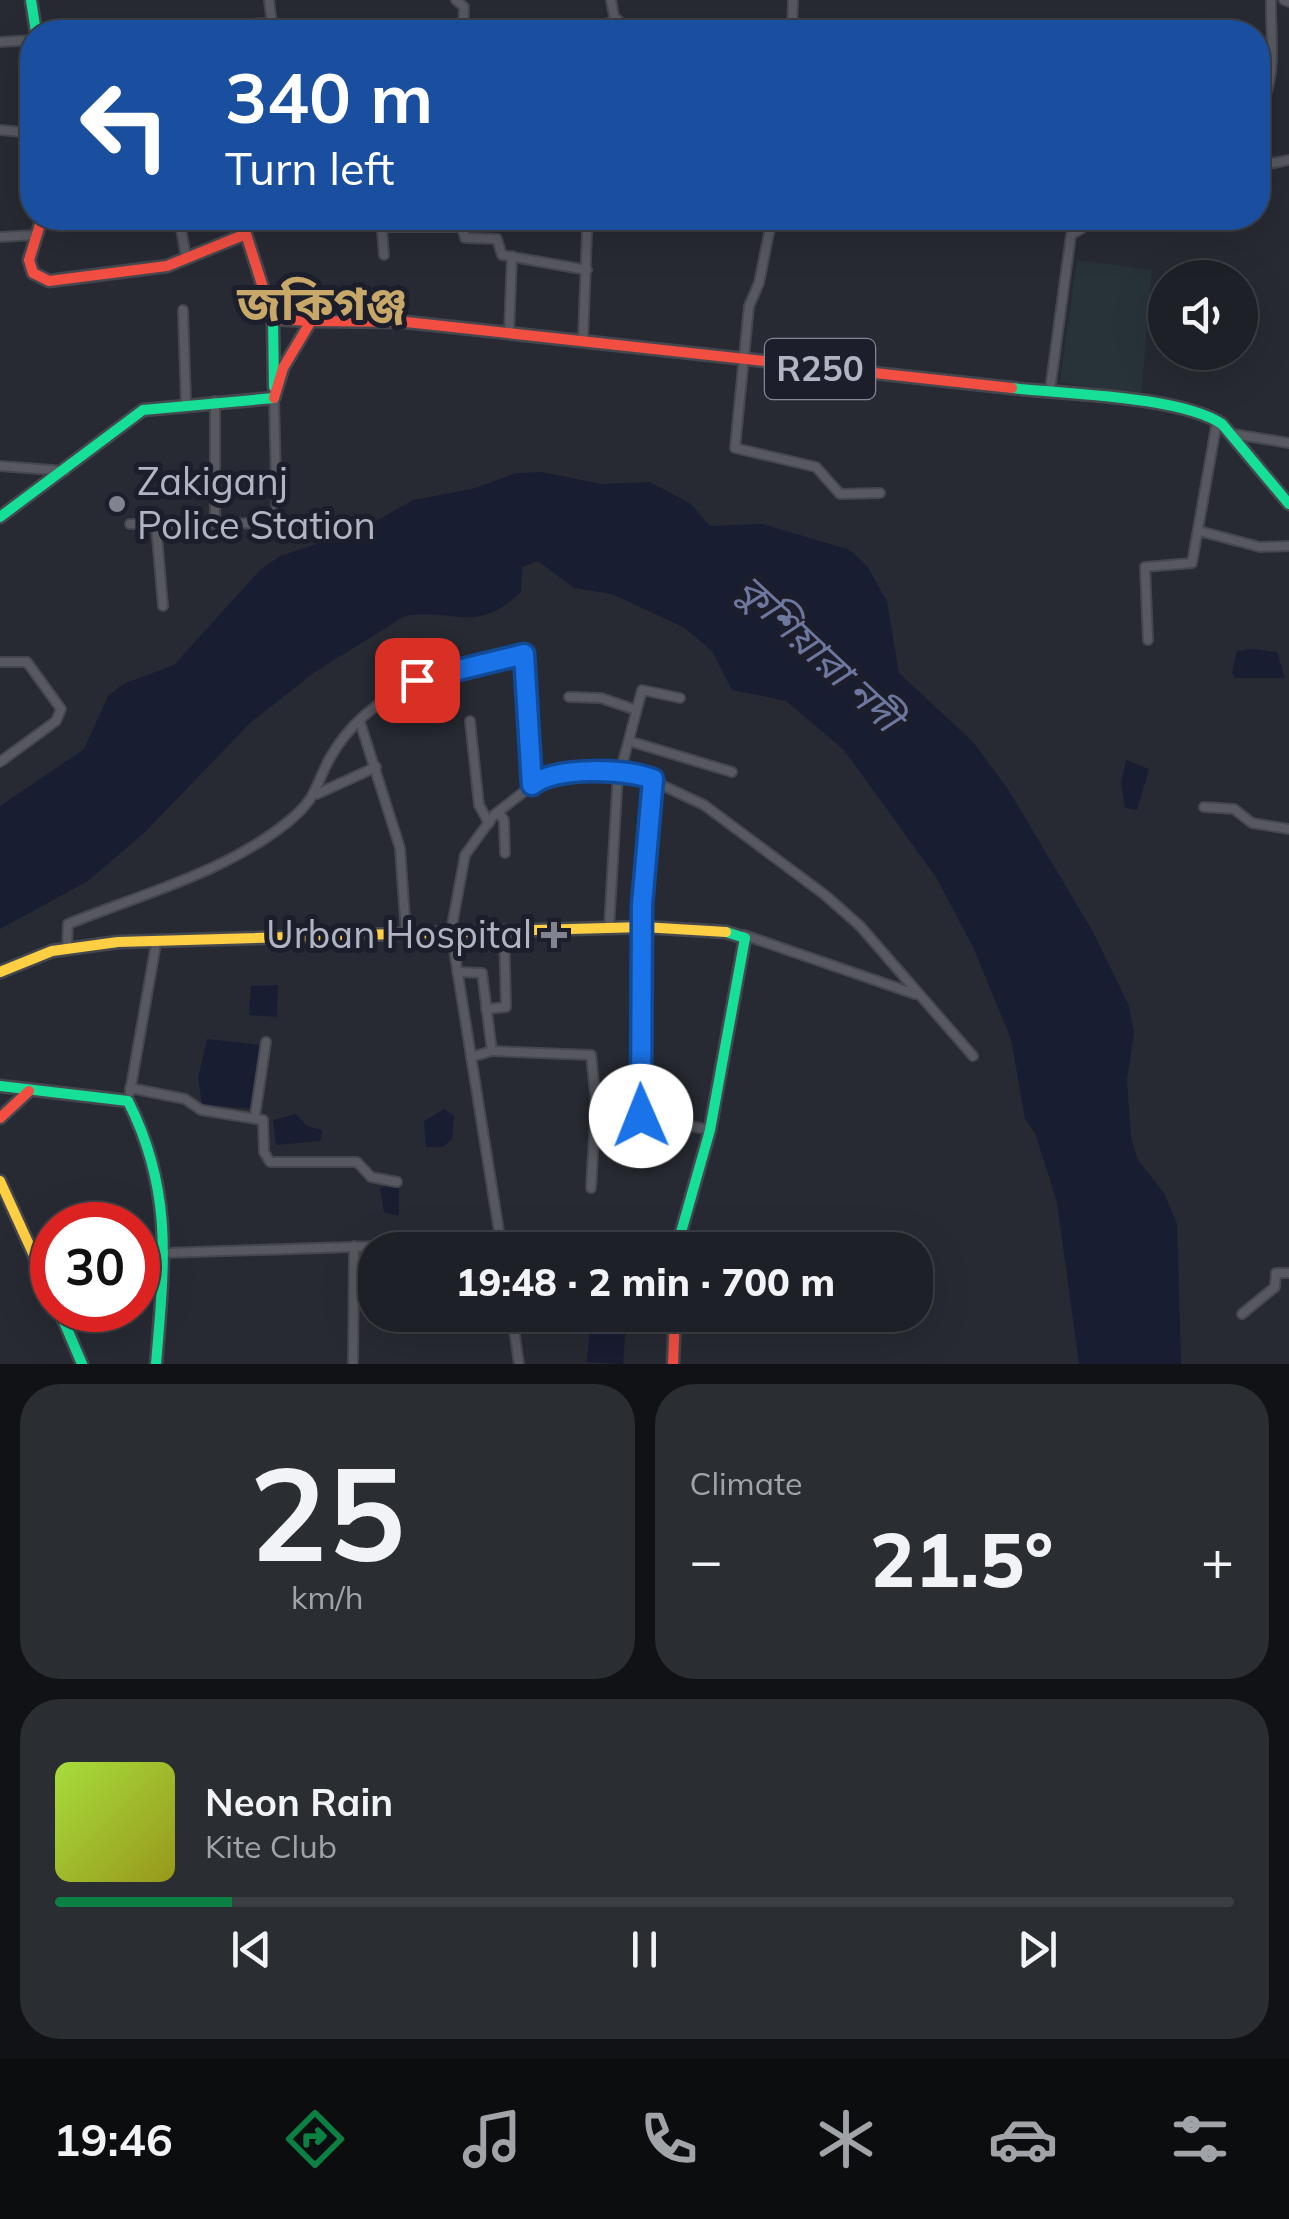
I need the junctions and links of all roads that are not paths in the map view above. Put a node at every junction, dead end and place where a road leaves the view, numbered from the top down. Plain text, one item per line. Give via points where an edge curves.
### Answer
1 (611, 0) edge
2 (1271, 0) edge
3 (618, 20) edge
4 (1270, 76) edge
5 (37, 230) edge
6 (181, 230) edge
7 (245, 230) edge
8 (382, 230) edge
9 (463, 230) edge
10 (590, 230) edge
11 (770, 230) edge
12 (1079, 230) edge
13 (246, 234) junction
14 (35, 235) junction
15 (0, 237) edge
16 (384, 255) dead end
17 (512, 256) junction
18 (186, 257) junction
19 (586, 270) junction
20 (182, 310) dead end
21 (273, 319) junction
22 (312, 322) junction
23 (509, 332) junction
24 (583, 340) junction
25 (742, 359) junction
26 (1050, 390) junction
27 (274, 398) junction
28 (216, 402) junction
29 (186, 404) junction
30 (1217, 421) junction
31 (1233, 434) junction
32 (1289, 444) edge
33 (0, 466) edge
34 (67, 471) junction
35 (880, 493) dead end
36 (1289, 504) edge
37 (0, 517) edge
38 (215, 522) junction
39 (130, 524) dead end
40 (156, 525) junction
41 (1198, 531) junction
42 (1289, 546) edge
43 (163, 606) dead end
44 (1148, 640) dead end
45 (0, 662) edge
46 (569, 698) dead end
47 (680, 698) dead end
48 (636, 710) junction
49 (470, 721) dead end
50 (360, 722) junction
51 (629, 741) junction
52 (0, 762) edge
53 (376, 767) junction
54 (732, 772) dead end
55 (619, 773) junction
56 (653, 779) junction
57 (532, 785) junction
58 (317, 794) junction
59 (1204, 806) dead end
60 (498, 812) junction
61 (488, 823) junction
62 (1289, 829) edge
63 (505, 853) dead end
64 (609, 928) junction
65 (643, 928) junction
66 (504, 930) junction
67 (451, 931) junction
68 (406, 933) junction
69 (744, 935) junction
70 (156, 944) junction
71 (67, 949) junction
72 (0, 972) edge
73 (457, 972) junction
74 (917, 994) junction
75 (486, 1009) junction
76 (266, 1042) dead end
77 (492, 1051) junction
78 (973, 1056) dead end
79 (471, 1058) junction
80 (0, 1086) edge
81 (130, 1088) junction
82 (29, 1091) junction
83 (128, 1101) junction
84 (255, 1116) junction
85 (0, 1118) edge
86 (710, 1130) junction
87 (0, 1181) edge
88 (396, 1182) dead end
89 (591, 1188) dead end
90 (500, 1232) edge
91 (681, 1232) edge
92 (354, 1246) junction
93 (358, 1246) edge
94 (30, 1247) edge
95 (164, 1254) junction
96 (1289, 1273) edge
97 (1242, 1314) dead end
98 (68, 1332) edge
99 (514, 1332) edge
100 (674, 1332) edge
101 (82, 1364) edge
102 (156, 1364) edge
103 (353, 1364) edge
104 (519, 1364) edge
105 (673, 1364) edge

1 - 3 street
2 - 4 street
5 - 14 main road
6 - 18 street
7 - 13 street
8 - 16 street
9 - 17 street via 465,238 497,239 502,255
10 - 19 street
11 - 25 street
12 - 26 street via 1071,235
13 - 18 main road
13 - 21 main road
14 - 15 street
14 - 18 main road via 29,260 33,273 49,281 167,266
17 - 19 street
17 - 23 street
19 - 24 street
20 - 29 street
21 - 22 main road
21 - 27 main road
22 - 23 main road, R250
22 - 27 main road via 283,368
23 - 24 main road, R250
24 - 25 main road, R250
25 - 26 main road, R250
25 - 35 street via 734,448 816,466 840,494
26 - 30 main road, R250
27 - 28 main road
27 - 38 street via 277,523
28 - 29 main road
28 - 38 street
29 - 34 main road via 143,410
30 - 31 main road, R250
30 - 41 street
31 - 32 street
31 - 36 main road, R250
33 - 34 street
34 - 37 main road
38 - 40 street
39 - 40 street
40 - 43 street
41 - 42 street via 1260,547
41 - 44 street via 1192,562 1145,567
45 - 52 street via 27,662 61,710 56,722
46 - 48 street via 601,698
47 - 48 street via 645,688
48 - 51 street
49 - 61 street via 479,805
50 - 53 street
50 - 57 street via 380,700 417,680 524,654
50 - 58 street via 330,758
51 - 54 street
51 - 55 street
53 - 58 street
53 - 68 street via 404,868
55 - 56 street
55 - 57 street via 589,771
55 - 64 street
56 - 65 street
56 - 74 street via 704,806 826,895
57 - 60 street
58 - 71 street via 259,842 140,899 68,924
59 - 62 street via 1234,808 1252,823
60 - 61 street
60 - 63 street
61 - 67 street via 465,855
64 - 65 main road
64 - 66 main road
65 - 69 main road
65 - 86 street via 641,1116
66 - 67 main road
66 - 75 street via 506,1007
67 - 68 main road
67 - 73 street
68 - 70 main road
69 - 74 street
69 - 86 main road
70 - 71 main road
70 - 81 street
71 - 72 main road
73 - 75 street via 482,973
73 - 79 street
74 - 78 street
75 - 77 street
76 - 84 street
77 - 79 street
77 - 89 street via 591,1056
79 - 90 street
80 - 82 main road
81 - 83 street
81 - 84 street via 185,1098 201,1110
82 - 83 main road
82 - 85 main road
83 - 95 main road via 164,1194
84 - 88 street via 263,1120 270,1162 358,1162 371,1177
86 - 91 main road
87 - 94 main road
92 - 93 street
92 - 95 street
92 - 103 street
95 - 102 main road
96 - 97 street via 1276,1273 1275,1287
98 - 101 main road
99 - 104 street
100 - 105 main road

